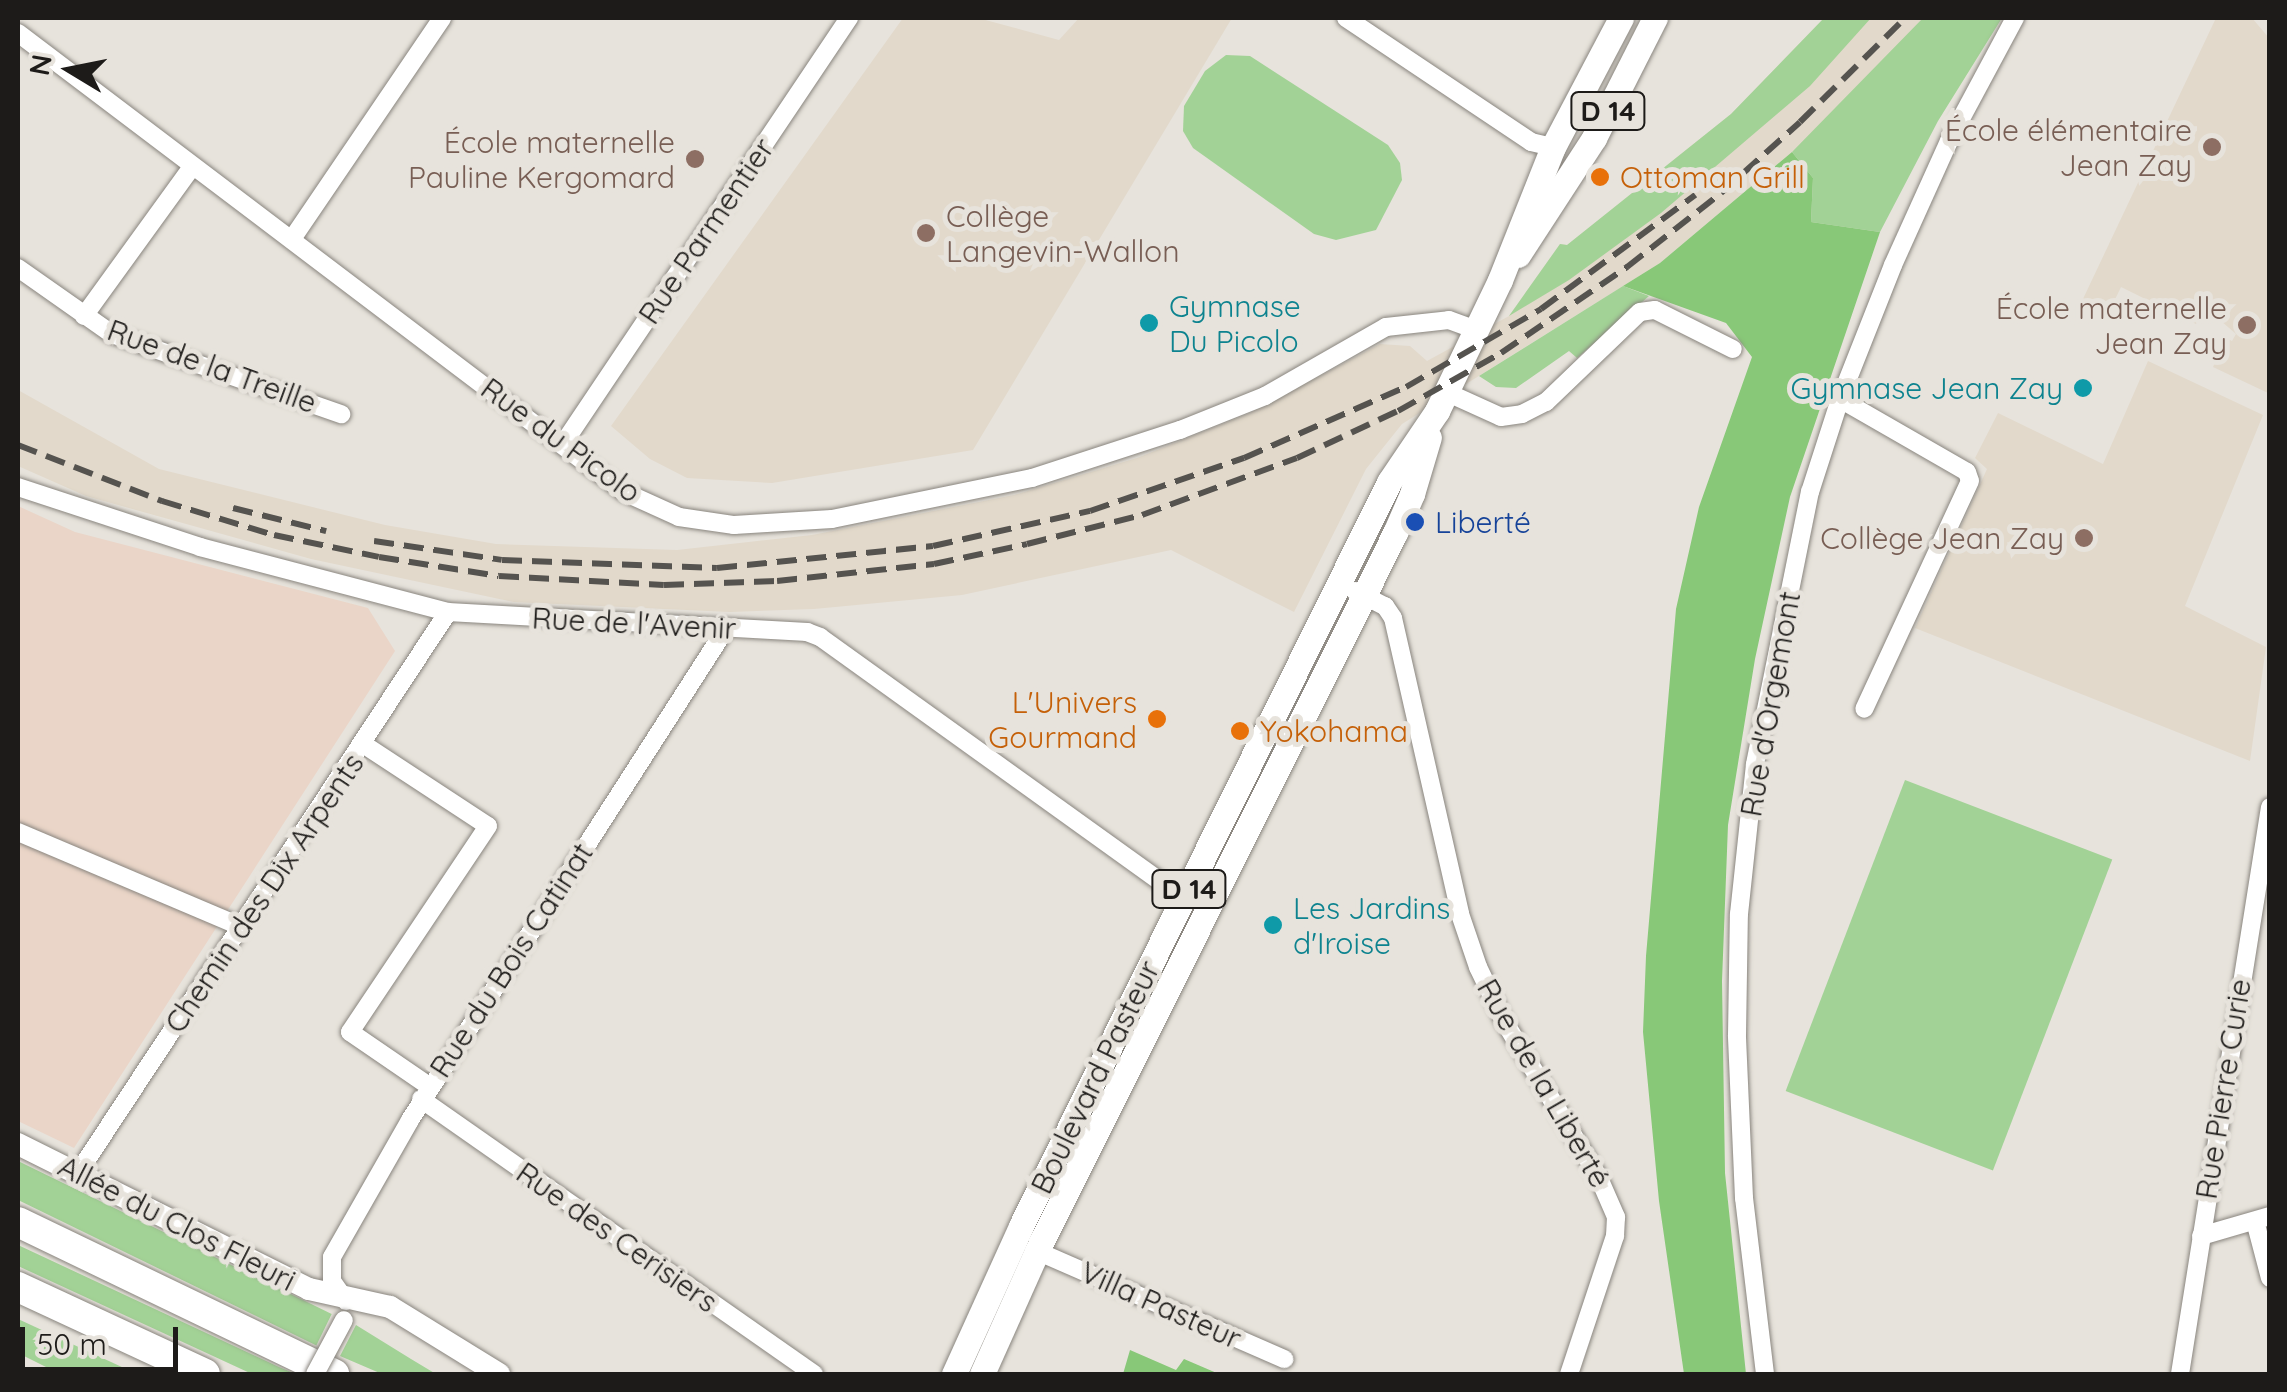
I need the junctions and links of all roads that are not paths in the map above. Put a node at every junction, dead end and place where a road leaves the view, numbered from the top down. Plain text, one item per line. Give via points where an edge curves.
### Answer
1 (442, 18) edge
2 (849, 18) edge
3 (1346, 18) edge
4 (1612, 18) edge
5 (1621, 18) edge
6 (1636, 18) edge
7 (1654, 18) edge
8 (2015, 18) edge
9 (18, 33) edge
10 (1587, 78) junction
11 (1553, 147) junction
12 (192, 166) junction
13 (1556, 201) junction
14 (292, 239) junction
15 (18, 268) edge
16 (1500, 280) junction
17 (84, 316) junction
18 (1476, 330) junction
19 (1733, 349) dead end
20 (1840, 398) junction
21 (1441, 401) junction
22 (340, 414) dead end
23 (563, 444) junction
24 (18, 487) edge
25 (1352, 589) junction
26 (448, 612) junction
27 (726, 630) junction
28 (1864, 709) dead end
29 (364, 744) junction
30 (2270, 807) edge
31 (18, 832) edge
32 (1184, 899) junction
33 (240, 926) junction
34 (425, 1093) junction
35 (18, 1144) edge
36 (78, 1174) junction
37 (2262, 1219) edge
38 (18, 1222) edge
39 (2200, 1236) junction
40 (1037, 1250) junction
41 (2270, 1278) edge
42 (18, 1288) edge
43 (345, 1310) junction
44 (1284, 1358) dead end
45 (205, 1374) edge
46 (315, 1374) edge
47 (334, 1374) edge
48 (499, 1374) edge
49 (814, 1374) edge
50 (954, 1374) edge
51 (982, 1374) edge
52 (1568, 1374) edge
53 (1764, 1374) edge
54 (2180, 1374) edge

1 - 14 street
2 - 23 street, Rue Parmentier
3 - 11 street via 1531,142
4 - 10 main road, Boulevard Pasteur / D 14
5 - 10 main road, Boulevard Pasteur / D 14
6 - 13 main road, Boulevard Pasteur / D 14 via 1583,125
7 - 13 main road, Boulevard Pasteur / D 14
8 - 20 street, Rue d'Orgemont via 1949,142
9 - 12 street, Rue du Picolo
10 - 11 main road, Boulevard Pasteur / D 14
11 - 16 main road, Boulevard Pasteur / D 14
12 - 14 street, Rue du Picolo
12 - 17 street, Rue de la Treille
13 - 16 main road, Boulevard Pasteur / D 14
14 - 23 street, Rue du Picolo
15 - 17 street, Rue de la Treille
16 - 18 main road, Boulevard Pasteur / D 14
17 - 22 street, Rue de la Treille via 112,334
18 - 21 main road, Boulevard Pasteur / D 14
18 - 23 street, Rue du Picolo via 1449,320 1386,327 1265,396 1180,430 1032,478 832,519 734,525 679,517 624,492
19 - 21 street via 1655,310 1640,312 1546,402 1522,414 1501,417
20 - 28 street via 1967,472 1970,481
20 - 53 street, Rue d'Orgemont via 1810,492 1754,764 1740,914 1744,1198
21 - 25 main road, Boulevard Pasteur / D 14 via 1412,494
24 - 26 street, Rue de l'Avenir via 200,547
25 - 32 main road, Boulevard Pasteur / D 14
25 - 40 main road, Boulevard Pasteur / D 14
25 - 52 street, Rue de la Liberté via 1394,618 1460,914 1478,967 1616,1218 1616,1236
26 - 27 street, Rue de l'Avenir
26 - 29 street, Chemin des Dix Arpents
27 - 32 street, Rue de l'Avenir via 820,637
27 - 34 street, Rue du Bois Catinat
29 - 33 street, Chemin des Dix Arpents
29 - 34 street, Rue des Cerisiers via 488,826 350,1032
30 - 39 street, Rue Pierre Curie
31 - 33 street
32 - 50 main road, Boulevard Pasteur / D 14
33 - 36 street, Chemin des Dix Arpents
34 - 43 street, Rue du Bois Catinat via 332,1258 332,1281
34 - 49 street, Rue des Cerisiers
35 - 36 street, Allée du Clos Fleuri
36 - 43 street, Allée du Clos Fleuri
37 - 39 street
37 - 41 street
38 - 47 highway
39 - 54 street, Rue Pierre Curie
40 - 44 street, Villa Pasteur
40 - 51 main road, Boulevard Pasteur / D 14
42 - 45 highway
43 - 46 street, bridge
43 - 48 street, Allée du Clos Fleuri via 390,1307

